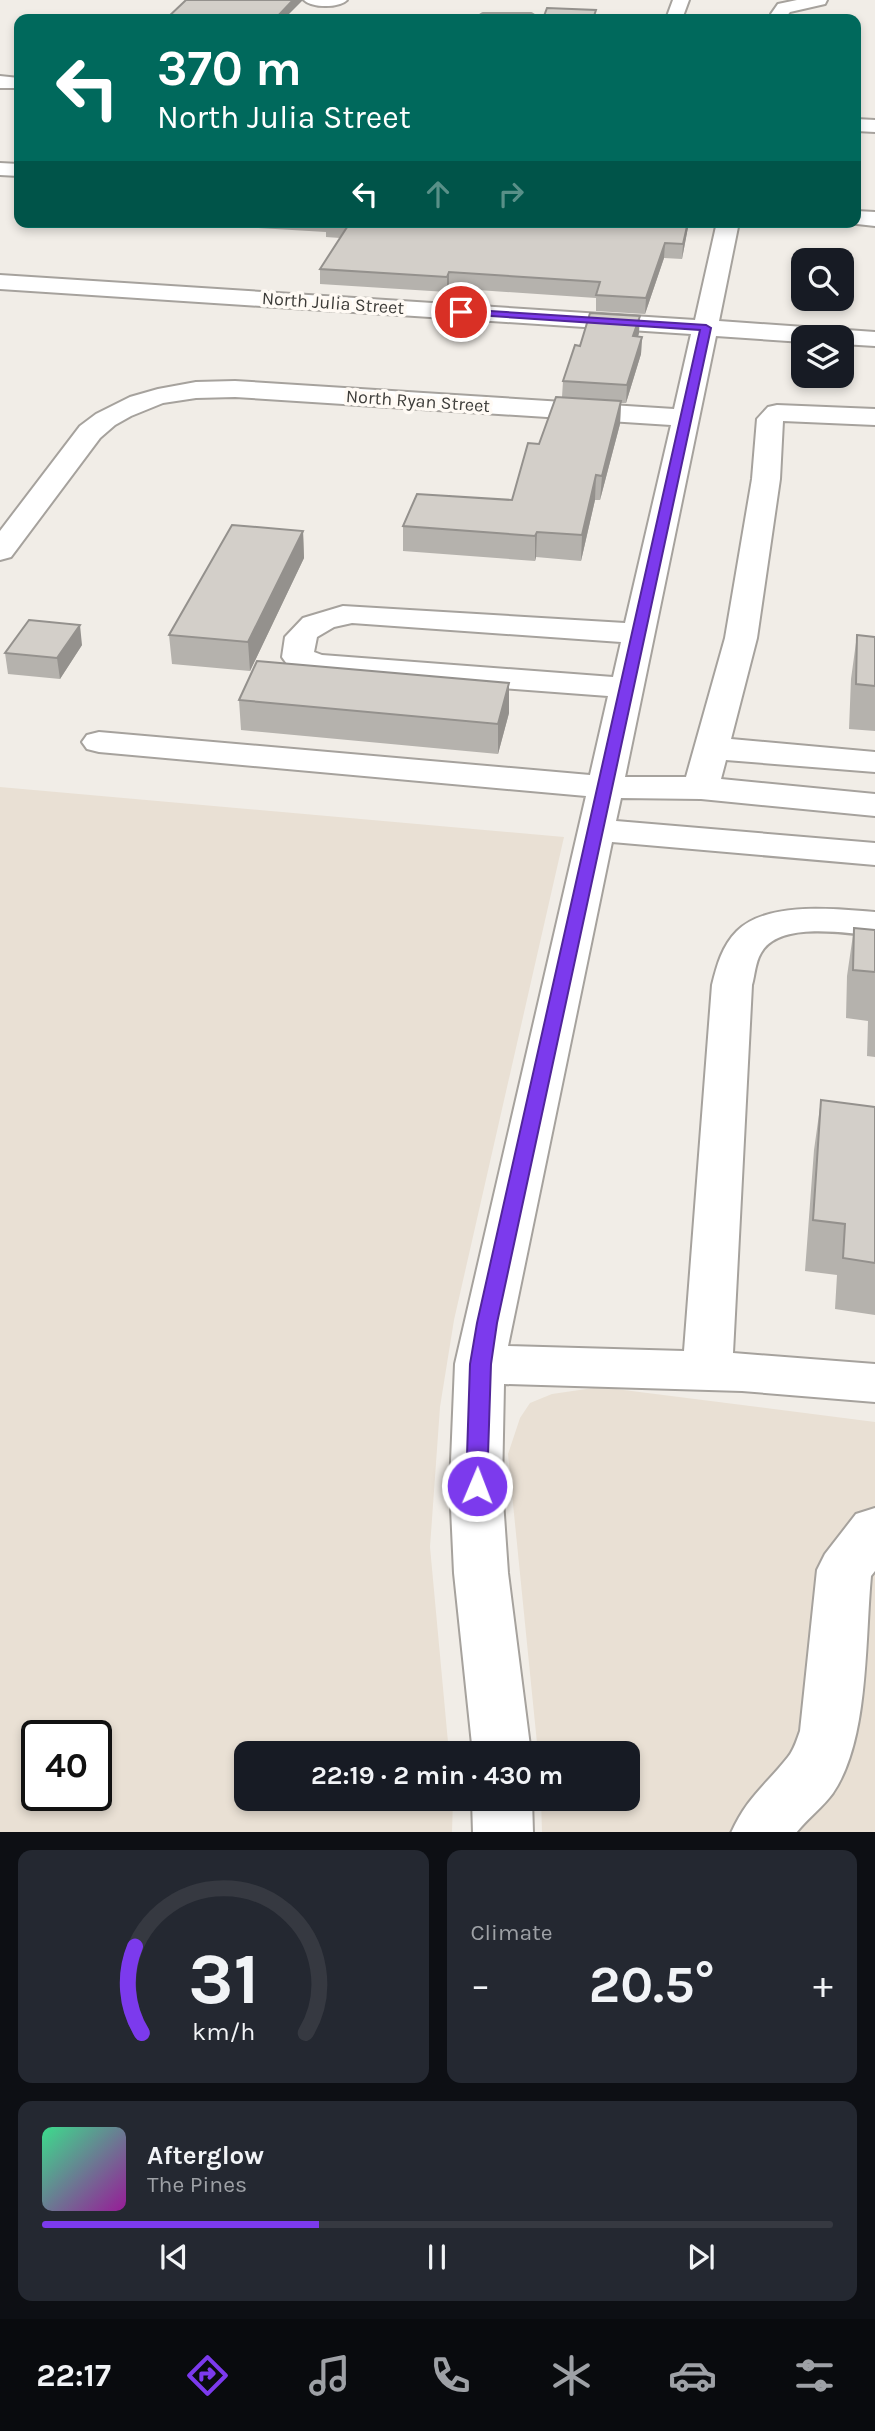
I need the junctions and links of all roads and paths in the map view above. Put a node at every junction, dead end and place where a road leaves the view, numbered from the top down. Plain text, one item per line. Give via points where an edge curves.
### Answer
1 (312, 0) edge
2 (339, 0) edge
3 (820, 0) edge
4 (779, 14) dead end
5 (727, 228) edge
6 (0, 282) edge
7 (706, 328) junction
8 (875, 339) edge
9 (875, 417) edge
10 (687, 418) junction
11 (0, 551) edge
12 (640, 634) junction
13 (628, 688) junction
14 (99, 741) dead end
15 (712, 748) junction
16 (875, 762) edge
17 (607, 787) junction
18 (701, 788) junction
19 (875, 805) edge
20 (597, 830) junction
21 (875, 853) edge
22 (875, 924) edge
23 (480, 1364) junction
24 (707, 1372) junction
25 (875, 1382) edge
26 (875, 1530) edge
27 (500, 1741) edge
28 (502, 1811) edge
29 (503, 1832) edge
30 (761, 1832) edge

1 - 2 street
3 - 4 street via 784,8
5 - 7 street
6 - 7 street, North Julia Street
7 - 8 street, North Julia Street
7 - 10 street
9 - 15 street via 790,412 770,419 766,479 741,639
10 - 11 street, North Ryan Street via 235,389 150,398 114,413 90,432
10 - 12 street
12 - 13 street
12 - 13 street via 352,614 311,625 304,630 297,649 298,657 318,664
13 - 17 street
14 - 17 street
15 - 16 street
15 - 18 street
17 - 18 street
17 - 20 street
18 - 19 street
20 - 21 street
20 - 23 street
22 - 24 street via 815,918 761,930 741,951 732,985
23 - 24 street
23 - 27 street via 477,1486 481,1573
24 - 25 street
26 - 30 street via 844,1570 829,1731 812,1773
28 - 29 street

